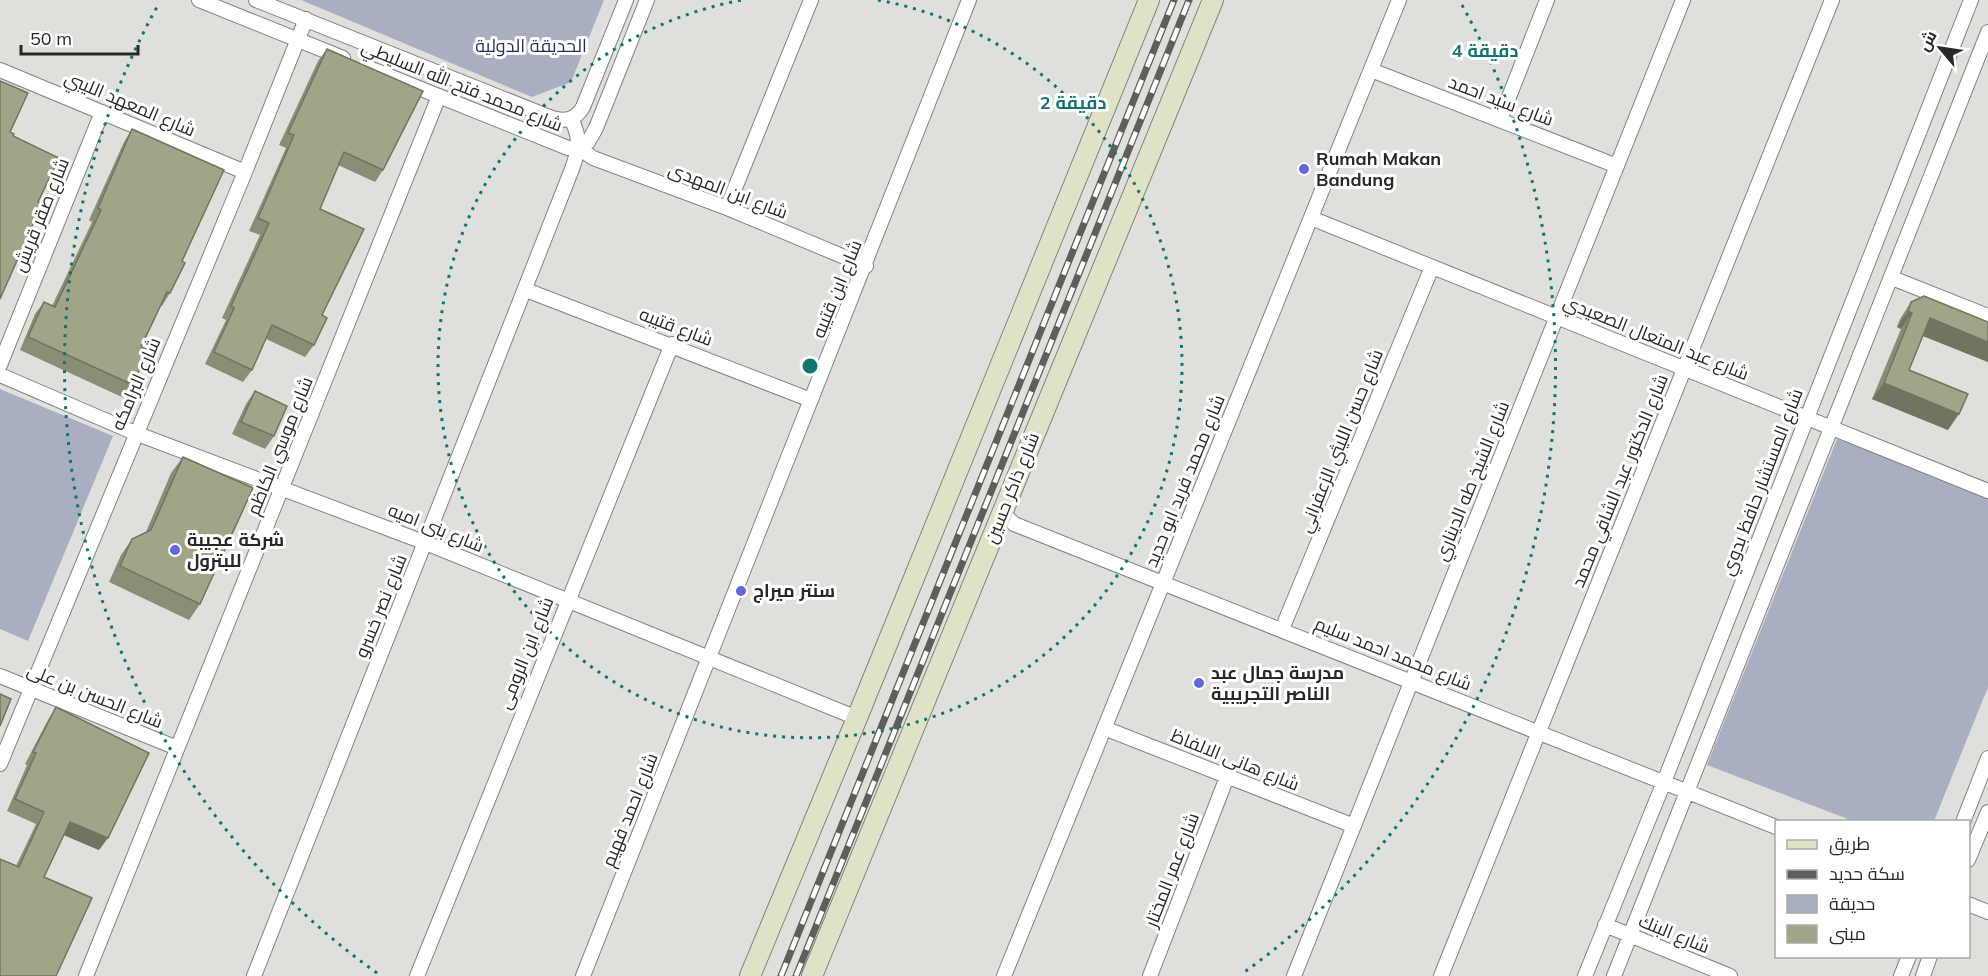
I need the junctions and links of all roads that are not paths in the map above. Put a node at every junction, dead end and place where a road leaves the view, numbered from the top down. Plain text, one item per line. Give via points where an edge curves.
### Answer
1 (200, 0) edge
2 (256, 0) edge
3 (626, 0) edge
4 (647, 0) edge
5 (811, 0) edge
6 (969, 0) edge
7 (1149, 0) edge
8 (1213, 0) edge
9 (1399, 0) edge
10 (1546, 0) edge
11 (1683, 0) edge
12 (1832, 0) edge
13 (1971, 0) edge
14 (306, 19) junction
15 (1988, 32) edge
16 (297, 39) junction
17 (0, 70) edge
18 (1371, 70) junction
19 (439, 96) junction
20 (584, 107) junction
21 (102, 112) junction
22 (600, 116) junction
23 (572, 119) junction
24 (1500, 120) junction
25 (579, 148) junction
26 (593, 158) junction
27 (1617, 166) junction
28 (572, 169) junction
29 (245, 172) junction
30 (727, 208) junction
31 (1311, 218) junction
32 (866, 266) junction
33 (1432, 267) junction
34 (1892, 278) junction
35 (526, 290) junction
36 (1988, 316) edge
37 (1557, 317) junction
38 (672, 344) junction
39 (0, 365) edge
40 (1684, 369) junction
41 (0, 375) edge
42 (811, 400) junction
43 (1807, 418) junction
44 (1833, 428) junction
45 (135, 433) junction
46 (283, 488) junction
47 (1988, 491) edge
48 (1003, 508) junction
49 (426, 543) junction
50 (1164, 581) junction
51 (566, 600) junction
52 (1282, 629) junction
53 (711, 658) junction
54 (0, 676) edge
55 (1412, 681) junction
56 (31, 689) junction
57 (857, 718) junction
58 (1104, 728) junction
59 (1539, 732) junction
60 (177, 748) junction
61 (1988, 758) edge
62 (0, 764) edge
63 (1227, 777) junction
64 (1664, 782) junction
65 (1688, 792) junction
66 (1988, 812) edge
67 (1963, 820) edge
68 (1354, 826) junction
69 (1775, 827) edge
70 (1970, 855) edge
71 (1970, 905) edge
72 (1988, 912) edge
73 (1605, 926) junction
74 (1631, 936) junction
75 (1909, 958) edge
76 (1930, 958) edge
77 (86, 976) edge
78 (254, 976) edge
79 (417, 976) edge
80 (583, 976) edge
81 (750, 976) edge
82 (812, 976) edge
83 (1004, 976) edge
84 (1150, 976) edge
85 (1294, 976) edge
86 (1441, 976) edge
87 (1585, 976) edge
88 (1614, 976) edge
89 (1730, 976) edge
90 (1901, 976) edge
91 (1923, 976) edge

1 - 16 street, شارع محمد فتح الله السليطي
2 - 14 street, شارع محمد فتح الله السليطي
3 - 20 street
4 - 22 street, شارع نصر خسرو
5 - 30 street
6 - 32 street, شارع ابن قتيبه
7 - 57 main road
8 - 48 main road, شارع ذاكر حسين
9 - 18 street, شارع محمد فريد ابو حديد
10 - 24 street
11 - 27 street, شارع الشيخ طه الديناري
12 - 40 street, شارع الدكتور عبد الشافي محمد
13 - 43 street, شارع المستشار حافظ بدوي
14 - 16 street, شارع البرامكه
14 - 23 street, شارع محمد فتح الله السليطي via 552,118
15 - 34 street
16 - 19 street, شارع محمد فتح الله السليطي
16 - 29 street, شارع البرامكه
17 - 21 street, شارع المعهد الليبي
18 - 24 street, شارع سيد احمد
18 - 31 street, شارع محمد فريد ابو حديد
19 - 25 street, شارع محمد فتح الله السليطي via 568,148
19 - 46 street, شارع موسي الكاظم
20 - 22 street
20 - 23 street
21 - 29 street, شارع المعهد الليبي
21 - 39 street, شارع صقر قريش
22 - 25 street, شارع نصر خسرو via 592,135
23 - 25 street
24 - 27 street, شارع سيد احمد
25 - 26 street, شارع ابن المهدى
25 - 28 street, شارع نصر خسرو
26 - 28 street
26 - 30 street, شارع ابن المهدى
27 - 37 street, شارع الشيخ طه الديناري
28 - 35 street, شارع نصر خسرو
29 - 45 street, شارع البرامكه
30 - 32 street, شارع ابن المهدى
31 - 33 street, شارع عبد المتعال الصعيدي
31 - 50 street, شارع محمد فريد ابو حديد
32 - 42 street, شارع ابن قتيبه
33 - 37 street, شارع عبد المتعال الصعيدي
33 - 52 street, شارع حسن الليثي الزعفراني
34 - 36 street
34 - 44 street
35 - 38 street, شارع قتيبه
35 - 49 street, شارع نصر خسرو
37 - 40 street, شارع عبد المتعال الصعيدي
37 - 55 street, شارع الشيخ طه الديناري
38 - 42 street, شارع قتيبه
38 - 51 street, شارع ابن الرومى
40 - 43 street, شارع عبد المتعال الصعيدي
40 - 59 street, شارع الدكتور عبد الشافي محمد
41 - 45 street, شارع بنى اميه
42 - 53 street, شارع ابن قتيبه
43 - 44 street, شارع عبد المتعال الصعيدي
43 - 64 street, شارع المستشار حافظ بدوي
44 - 47 street, شارع عبد المتعال الصعيدي
44 - 65 street
45 - 46 street, شارع بنى اميه
45 - 56 street, شارع البرامكه
46 - 49 street, شارع بنى اميه
46 - 60 street, شارع موسي الكاظم
48 - 50 street, شارع محمد احمد سليم via 1014,524
48 - 82 main road, شارع ذاكر حسين
49 - 51 street, شارع بنى اميه
49 - 78 street, شارع نصر خسرو
50 - 52 street, شارع محمد احمد سليم
50 - 58 street, شارع محمد فريد ابو حديد
51 - 53 street, شارع بنى اميه
51 - 79 street, شارع ابن الرومى
52 - 55 street, شارع محمد احمد سليم
53 - 57 street, شارع بنى اميه
53 - 80 street, شارع احمد فهيم
54 - 56 street, شارع الحسن بن على
55 - 59 street, شارع محمد احمد سليم
55 - 68 street, شارع الشيخ طه الديناري
56 - 60 street, شارع الحسن بن على
56 - 62 street, شارع البرامكه
57 - 81 main road
58 - 63 street, شارع هانى الالفاظ
58 - 83 street, شارع محمد فريد ابو حديد
59 - 64 street, شارع محمد احمد سليم
59 - 86 street, شارع الدكتور عبد الشافي محمد
60 - 77 street, شارع موسي الكاظم
61 - 67 street
63 - 68 street, شارع هانى الالفاظ
63 - 84 street, شارع عمر المختار
64 - 65 street, شارع محمد احمد سليم
64 - 73 street, شارع المستشار حافظ بدوي
65 - 69 street, شارع محمد احمد سليم
65 - 74 street
66 - 70 street
68 - 85 street, شارع الشيخ طه الديناري
71 - 72 street
73 - 74 street, شارع البنك
73 - 87 street, شارع المستشار حافظ بدوي
74 - 88 street
74 - 89 street, شارع البنك
75 - 90 street
76 - 91 street

